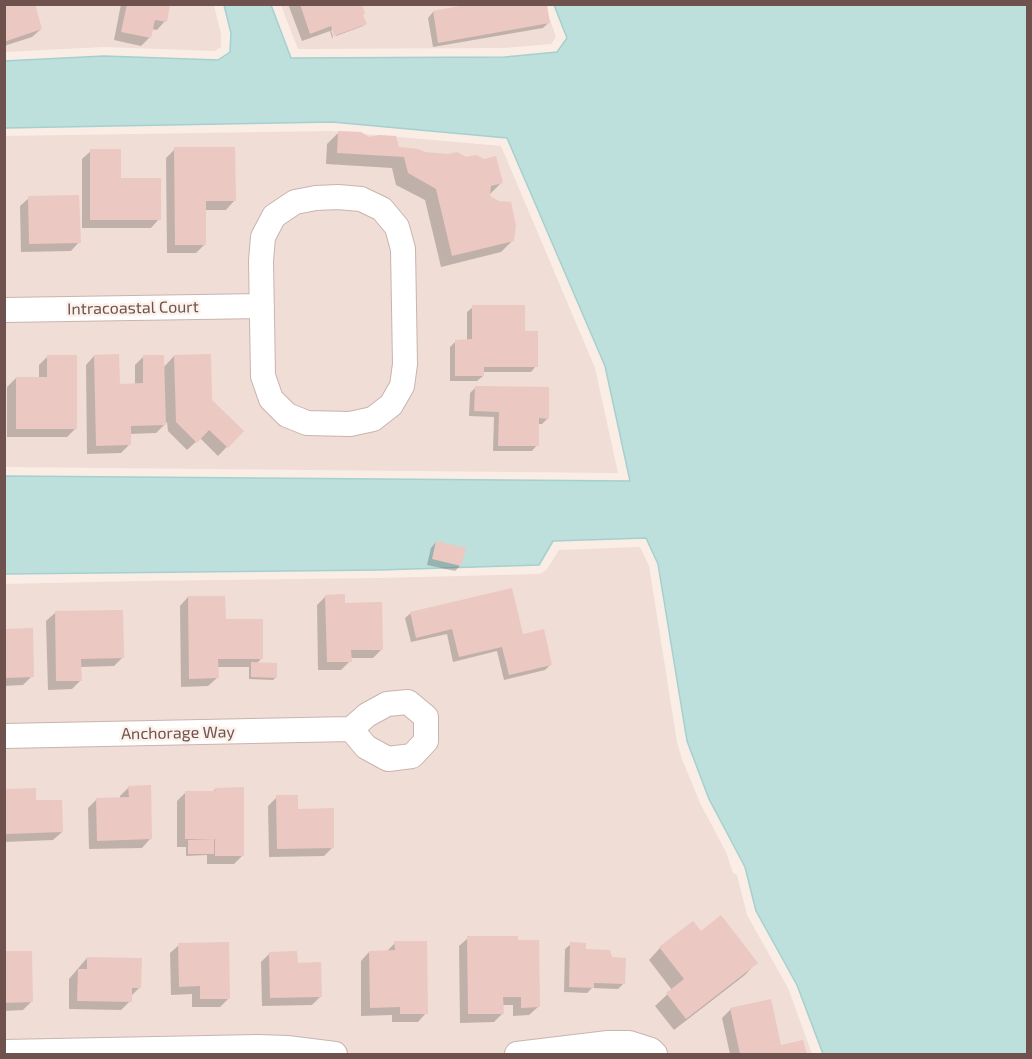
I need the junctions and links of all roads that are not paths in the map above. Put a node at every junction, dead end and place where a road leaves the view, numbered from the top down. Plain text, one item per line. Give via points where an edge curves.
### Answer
1 (262, 306) junction
2 (4, 310) edge
3 (351, 729) dead end
4 (4, 736) edge
5 (4, 1052) edge
6 (335, 1054) edge
7 (517, 1054) edge
8 (655, 1054) edge

1 - 1 street via 263,376 271,399 286,415 307,423 350,424 373,419 391,405 402,386 405,364 403,249 397,227 382,209 361,199 316,198 295,202 274,216 263,237
1 - 2 street, Intracoastal Court
3 - 4 street, Anchorage Way
5 - 6 street via 258,1047
7 - 8 street via 608,1042 629,1043

